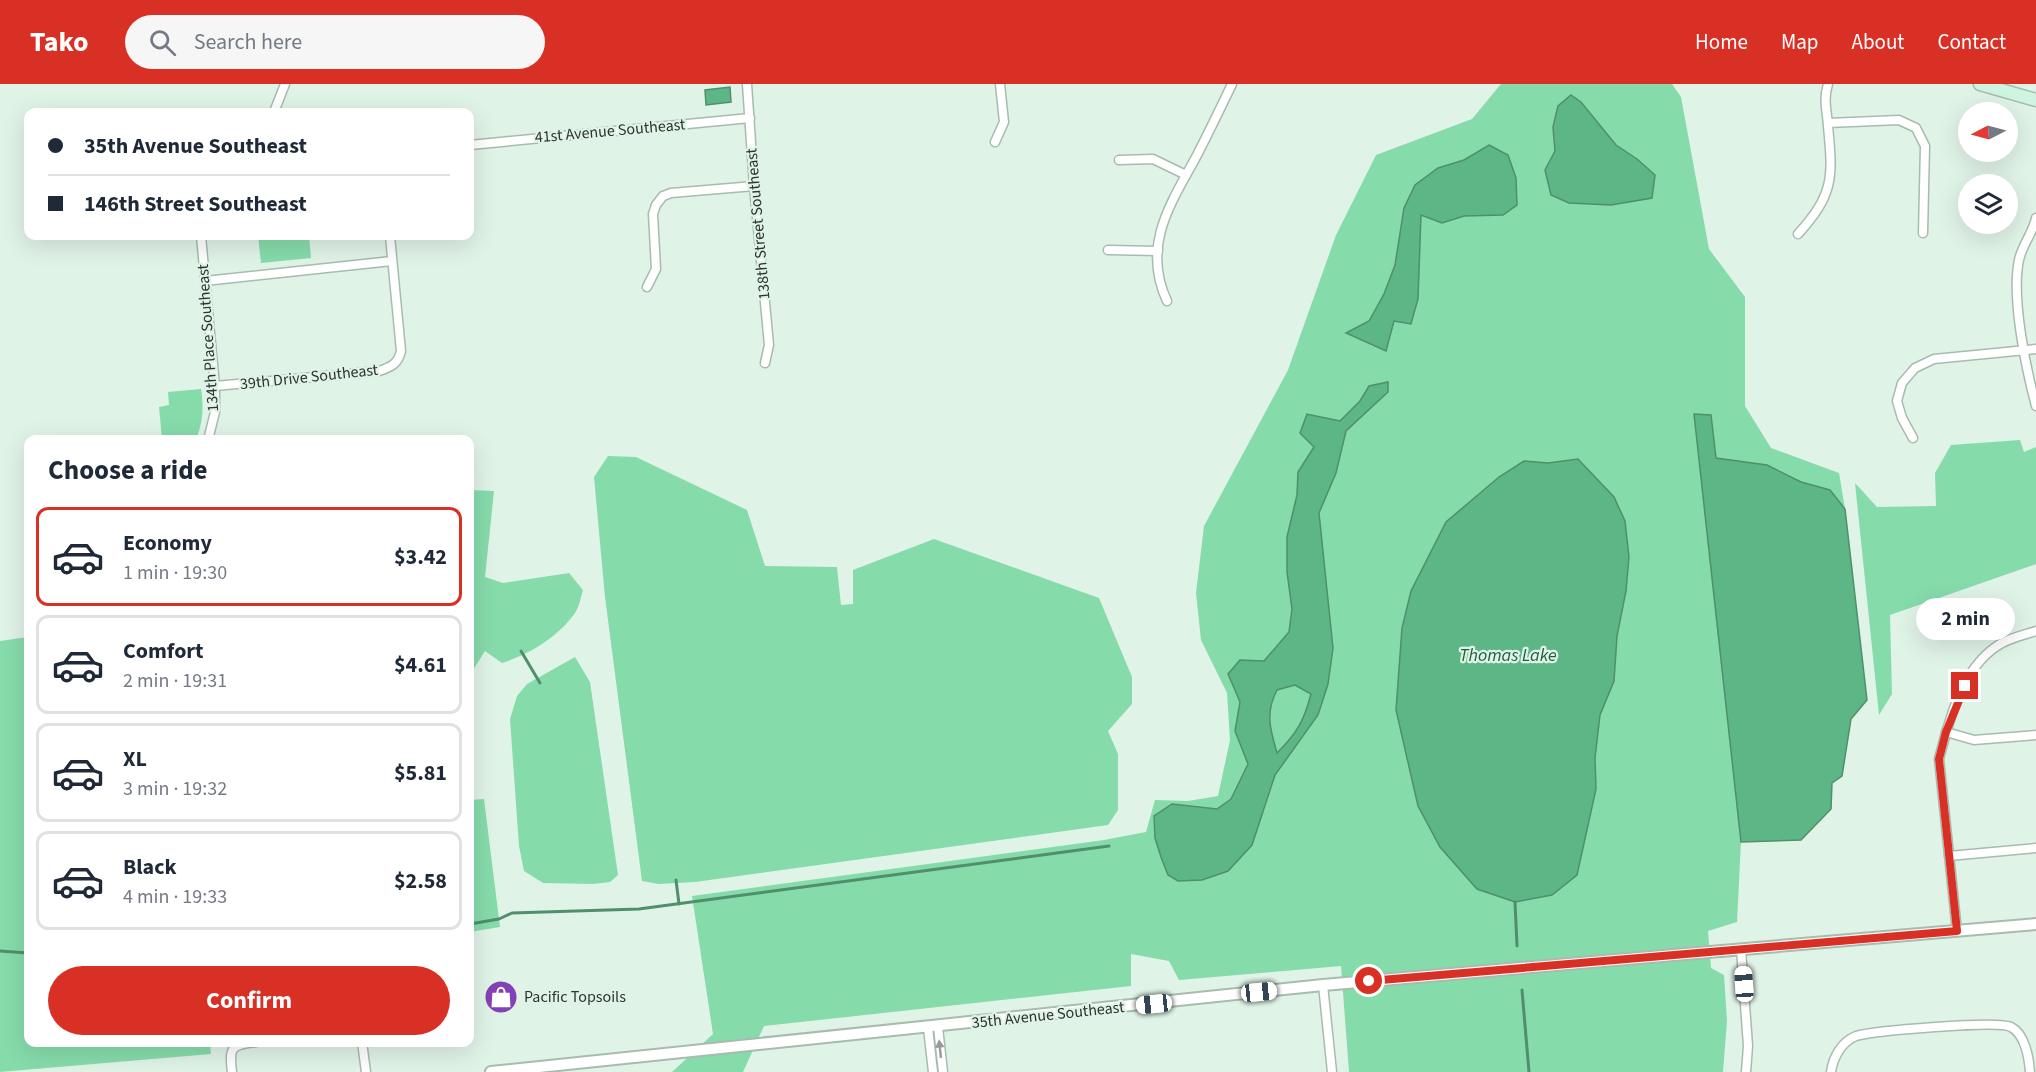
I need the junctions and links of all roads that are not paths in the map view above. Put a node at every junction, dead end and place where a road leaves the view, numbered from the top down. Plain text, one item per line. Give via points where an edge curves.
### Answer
1 (285, 84) edge
2 (747, 84) edge
3 (1000, 84) edge
4 (1232, 84) edge
5 (1827, 84) edge
6 (1980, 84) edge
7 (2036, 100) edge
8 (276, 108) edge
9 (750, 118) junction
10 (1828, 123) junction
11 (994, 142) dead end
12 (474, 145) edge
13 (1119, 160) dead end
14 (1186, 175) junction
15 (754, 186) junction
16 (2036, 218) edge
17 (2035, 231) edge
18 (1923, 232) dead end
19 (1798, 234) dead end
20 (201, 240) edge
21 (390, 240) edge
22 (1108, 250) dead end
23 (1158, 250) junction
24 (392, 261) junction
25 (205, 281) junction
26 (647, 287) dead end
27 (1167, 301) dead end
28 (2036, 349) edge
29 (2024, 350) junction
30 (765, 363) dead end
31 (215, 386) junction
32 (2036, 406) edge
33 (209, 435) edge
34 (1913, 438) dead end
35 (2036, 631) edge
36 (1946, 732) junction
37 (2036, 735) edge
38 (2036, 848) edge
39 (1949, 856) junction
40 (2036, 924) edge
41 (1957, 931) junction
42 (1741, 949) junction
43 (1323, 985) junction
44 (933, 1027) junction
45 (234, 1047) edge
46 (363, 1047) edge
47 (544, 1070) edge
48 (232, 1072) edge
49 (366, 1072) edge
50 (491, 1072) edge
51 (933, 1072) edge
52 (943, 1072) edge
53 (1332, 1072) edge
54 (1746, 1072) edge
55 (1831, 1072) edge
56 (2030, 1072) edge

1 - 8 street
2 - 9 street, 138th Street Southeast
3 - 11 street via 1004,122
4 - 14 street
5 - 10 street via 1824,97
6 - 7 main road
9 - 12 street, 41st Avenue Southeast
9 - 15 street, 138th Street Southeast
10 - 18 street via 1899,120 1916,128 1925,146
10 - 19 street via 1829,189 1815,216
13 - 14 street via 1154,159
14 - 23 street via 1167,208
15 - 26 street via 663,196 652,214 656,270
15 - 30 street, 138th Street Southeast via 769,345
16 - 17 street
17 - 29 street via 2019,259 2016,290
20 - 25 street, 134th Place Southeast
21 - 24 street
22 - 23 street
23 - 27 street via 1159,284
24 - 25 street
24 - 31 street, 39th Drive Southeast via 401,351 394,366 379,371
25 - 31 street, 134th Place Southeast
28 - 29 street
29 - 32 street
29 - 34 street via 1934,359 1915,368 1902,383 1897,401
31 - 33 street, 134th Place Southeast via 215,412
35 - 36 street via 2000,644 1984,655 1958,699
36 - 37 street via 1974,740
36 - 39 street via 1939,759
38 - 39 street
39 - 41 street
40 - 41 street, 35th Avenue Southeast
41 - 42 street, 35th Avenue Southeast
42 - 43 street, 35th Avenue Southeast
42 - 54 street via 1748,1046
43 - 44 street, 35th Avenue Southeast
43 - 53 street
44 - 47 street, 35th Avenue Southeast
44 - 51 street
52 -> 44 street
45 - 48 street via 230,1055
46 - 49 street
47 - 50 street, 35th Avenue Southeast
55 - 56 street via 1836,1052 1855,1036 1988,1023 2011,1027 2023,1040

